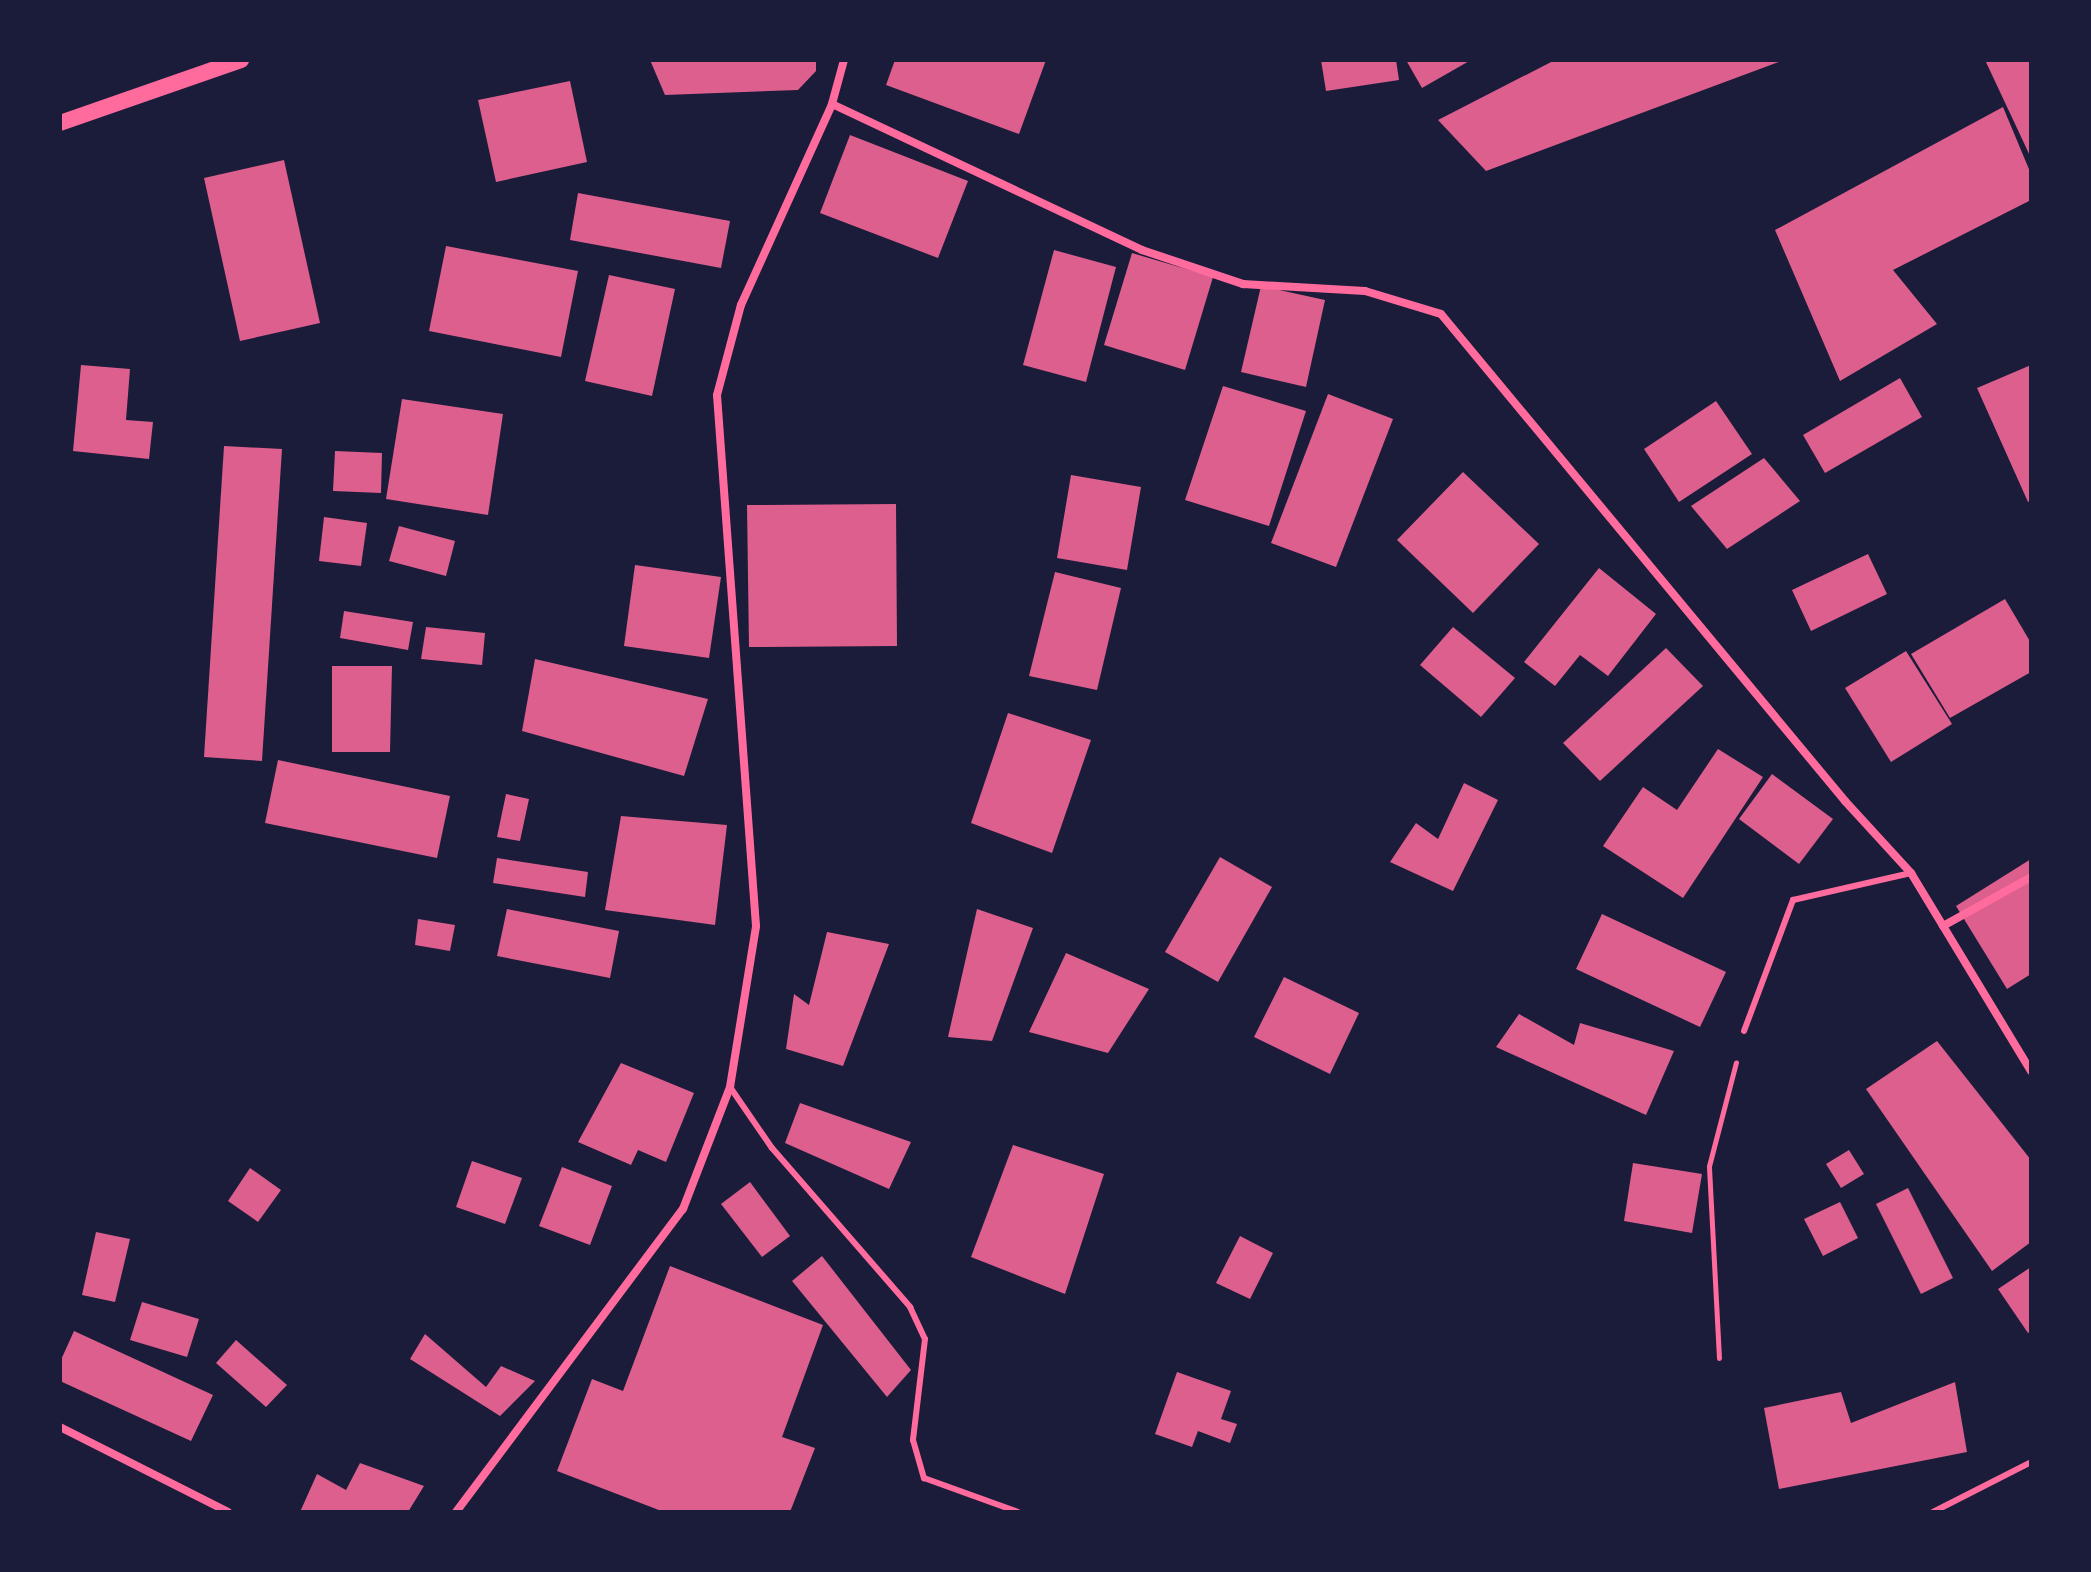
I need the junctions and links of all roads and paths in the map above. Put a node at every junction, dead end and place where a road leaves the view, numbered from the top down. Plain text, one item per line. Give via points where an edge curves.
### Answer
1 (241, 60) edge
2 (844, 60) edge
3 (832, 104) junction
4 (60, 123) edge
5 (1911, 873) junction
6 (2031, 877) edge
7 (1943, 926) junction
8 (1744, 1031) joint
9 (2031, 1071) edge
10 (730, 1087) junction
11 (1719, 1358) dead end
12 (60, 1427) edge
13 (2031, 1462) edge
14 (228, 1512) edge
15 (456, 1512) edge
16 (1018, 1512) edge
17 (1933, 1512) edge

1 - 4 main road
2 - 3 street
3 - 5 street via 1142,250 1243,284 1365,291 1441,314 1845,801
3 - 10 street via 741,305 717,395 756,926
5 - 7 street
5 - 8 lane via 1793,900
6 - 7 street
7 - 9 street
8 - 11 path via 1709,1166
10 - 15 street via 683,1209
10 - 16 lane via 772,1148 910,1307 925,1339 913,1440 924,1478
12 - 14 street
13 - 17 lane

